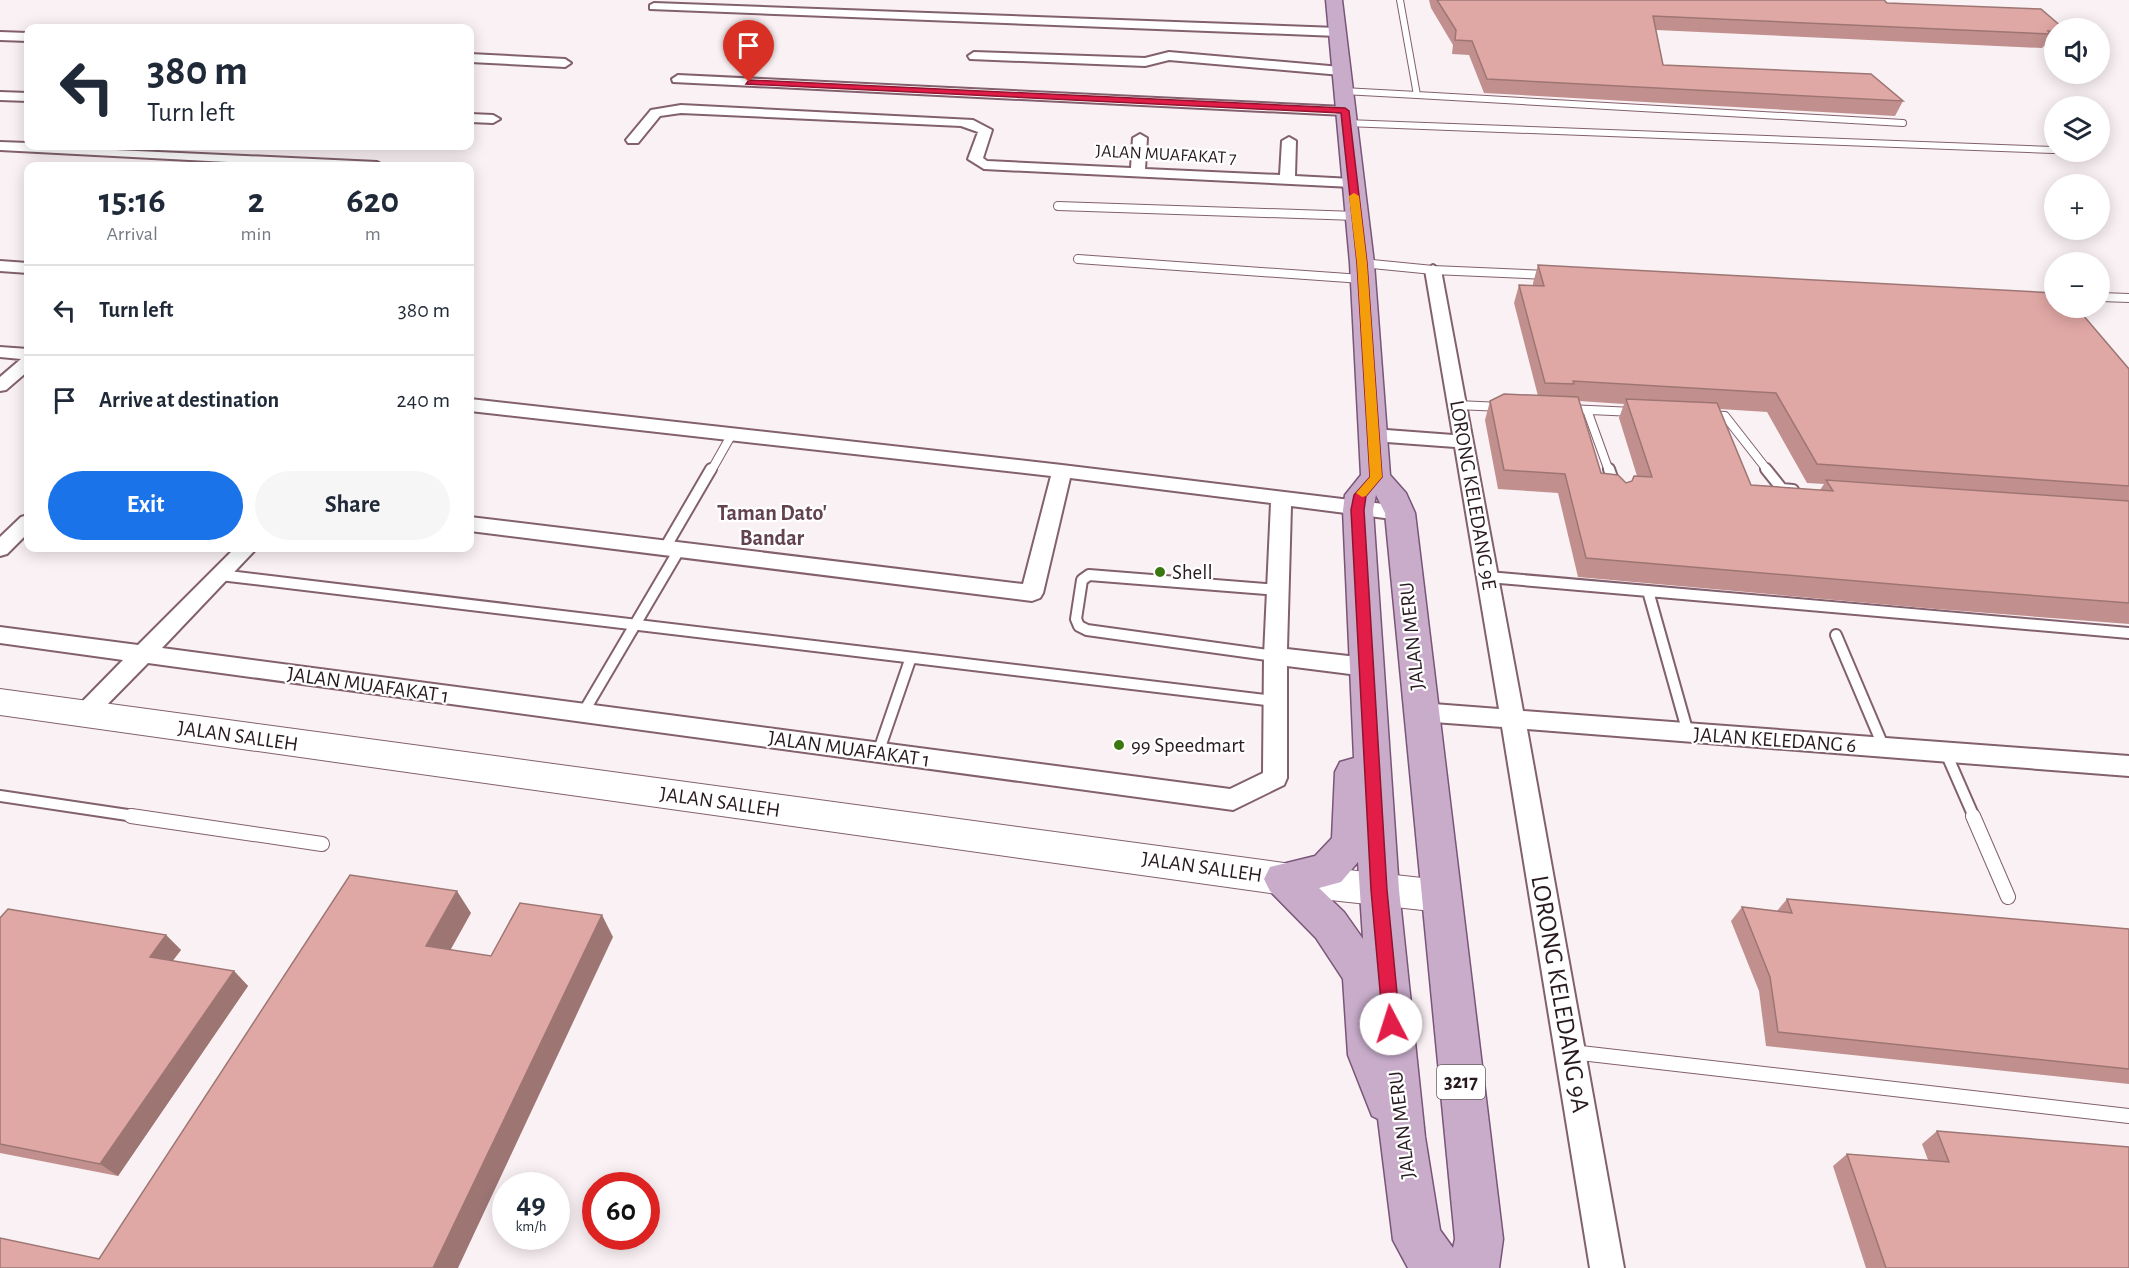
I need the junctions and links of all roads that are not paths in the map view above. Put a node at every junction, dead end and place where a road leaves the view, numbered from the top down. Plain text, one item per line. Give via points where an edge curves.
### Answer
1 (1334, 0) edge
2 (1400, 0) edge
3 (654, 6) dead end
4 (1337, 32) junction
5 (0, 36) edge
6 (24, 37) edge
7 (974, 56) dead end
8 (474, 58) edge
9 (565, 63) dead end
10 (678, 79) dead end
11 (1417, 95) junction
12 (0, 96) edge
13 (24, 97) edge
14 (1344, 99) junction
15 (474, 118) edge
16 (493, 119) dead end
17 (1903, 123) dead end
18 (1140, 138) dead end
19 (633, 140) dead end
20 (1288, 141) dead end
21 (0, 146) edge
22 (24, 147) edge
23 (2044, 149) edge
24 (75, 150) edge
25 (302, 162) edge
26 (1138, 173) junction
27 (1287, 181) junction
28 (1352, 183) junction
29 (1058, 206) dead end
30 (1356, 216) junction
31 (1078, 259) dead end
32 (0, 266) edge
33 (24, 268) edge
34 (1433, 270) junction
35 (1362, 271) junction
36 (1553, 275) edge
37 (2110, 297) edge
38 (2129, 298) edge
39 (0, 352) edge
40 (24, 354) edge
41 (24, 365) edge
42 (0, 386) edge
43 (474, 405) edge
44 (1457, 405) junction
45 (1516, 407) edge
46 (1551, 409) edge
47 (1587, 410) junction
48 (1644, 413) edge
49 (1702, 415) edge
50 (732, 434) junction
51 (1373, 435) junction
52 (1464, 442) junction
53 (1062, 471) junction
54 (1376, 477) junction
55 (1806, 491) edge
56 (1619, 495) edge
57 (1281, 500) junction
58 (1358, 510) junction
59 (1400, 513) junction
60 (474, 524) edge
61 (24, 526) edge
62 (0, 549) edge
63 (672, 549) junction
64 (243, 552) edge
65 (220, 575) junction
66 (1488, 577) junction
67 (1277, 590) junction
68 (1648, 591) junction
69 (635, 626) junction
70 (2129, 633) edge
71 (0, 635) edge
72 (1836, 635) dead end
73 (142, 655) junction
74 (1275, 656) junction
75 (910, 660) junction
76 (1366, 667) junction
77 (1274, 701) junction
78 (0, 702) edge
79 (1369, 712) junction
80 (1420, 712) junction
81 (583, 713) junction
82 (83, 715) junction
83 (1513, 720) junction
84 (1688, 733) junction
85 (1884, 748) junction
86 (878, 753) junction
87 (1946, 753) junction
88 (2129, 766) edge
89 (0, 796) edge
90 (322, 844) dead end
91 (1284, 879) junction
92 (1379, 890) junction
93 (1441, 896) junction
94 (2008, 897) dead end
95 (1569, 1052) junction
96 (2129, 1116) edge
97 (1402, 1137) junction
98 (1438, 1268) edge
99 (1474, 1268) edge
100 (1606, 1268) edge

1 - 4 main road
2 - 11 lane
3 - 4 street
4 - 14 main road
5 - 6 street
7 - 14 street via 1145,62 1169,56
8 - 9 street
10 - 14 street
11 - 14 lane
11 - 17 lane
12 - 13 street
14 - 23 lane
14 - 28 main road
15 - 16 street
18 - 26 street
19 - 26 street, JALAN MUAFAKAT 7 via 656,113 681,109 961,122 985,130 977,163
20 - 27 street
21 - 22 street
24 - 25 street
26 - 27 street, JALAN MUAFAKAT 7
27 - 28 street, JALAN MUAFAKAT 7
28 - 30 main road
29 - 30 lane
30 - 35 main road
31 - 35 lane
32 - 33 street
34 - 35 lane
34 - 36 lane
34 - 44 street, LORONG KELEDANG 9E
35 - 51 main road
37 - 38 lane
39 - 40 street
41 - 42 street
43 - 50 street
44 - 45 lane
44 - 52 street, LORONG KELEDANG 9E
46 - 47 lane
47 - 48 lane
47 - 56 lane
49 - 55 lane via 1725,416 1782,489
50 - 53 street
50 - 63 lane
51 - 52 street
51 - 54 main road
52 - 66 street, LORONG KELEDANG 9E
53 - 57 street
53 - 63 street via 1032,593
54 - 58 main road, JALAN MERU via 1360,495
54 - 59 main road, JALAN MERU / 3217 via 1396,500
57 - 58 street
57 - 67 street, JALAN MUAFAKAT 1
58 - 59 street
58 - 76 main road, JALAN MERU
59 - 80 main road, JALAN MERU / 3217
60 - 63 street
61 - 62 street
63 - 69 lane
64 - 65 street
65 - 69 lane
65 - 73 street
66 - 68 lane
66 - 83 street, LORONG KELEDANG 9E
67 - 74 street, JALAN MUAFAKAT 1
67 - 74 lane via 1089,575 1082,580 1076,619 1087,630
68 - 70 lane
68 - 84 lane
69 - 75 lane
69 - 81 lane
71 - 73 street, JALAN MUAFAKAT 1
72 - 85 lane
73 - 81 street, JALAN MUAFAKAT 1
73 - 82 street
74 - 76 street
74 - 77 street, JALAN MUAFAKAT 1
75 - 77 lane
75 - 86 lane
76 - 79 main road, JALAN MERU
77 - 86 street, JALAN MUAFAKAT 1 via 1275,778 1233,800
78 - 82 street, JALAN SALLEH
79 - 91 main road via 1354,746 1351,843 1327,870
79 - 92 main road, JALAN MERU
80 - 83 street, JALAN KELEDANG 6
80 - 93 main road, JALAN MERU / 3217
81 - 86 street, JALAN MUAFAKAT 1
82 - 91 street, JALAN SALLEH
83 - 84 street, JALAN KELEDANG 6
83 - 95 street, LORONG KELEDANG 9A
84 - 85 street, JALAN KELEDANG 6
85 - 87 street, JALAN KELEDANG 6
87 - 88 street, JALAN KELEDANG 6
87 - 94 lane
89 - 90 lane
91 - 92 street, JALAN SALLEH
91 - 97 main road via 1330,925 1364,974 1370,1055
92 - 93 street, JALAN SALLEH
92 - 97 main road, JALAN MERU
93 - 99 main road, JALAN MERU / 3217 via 1479,1239
95 - 96 lane
95 - 100 street, LORONG KELEDANG 9A
97 - 98 main road, JALAN MERU via 1417,1240

